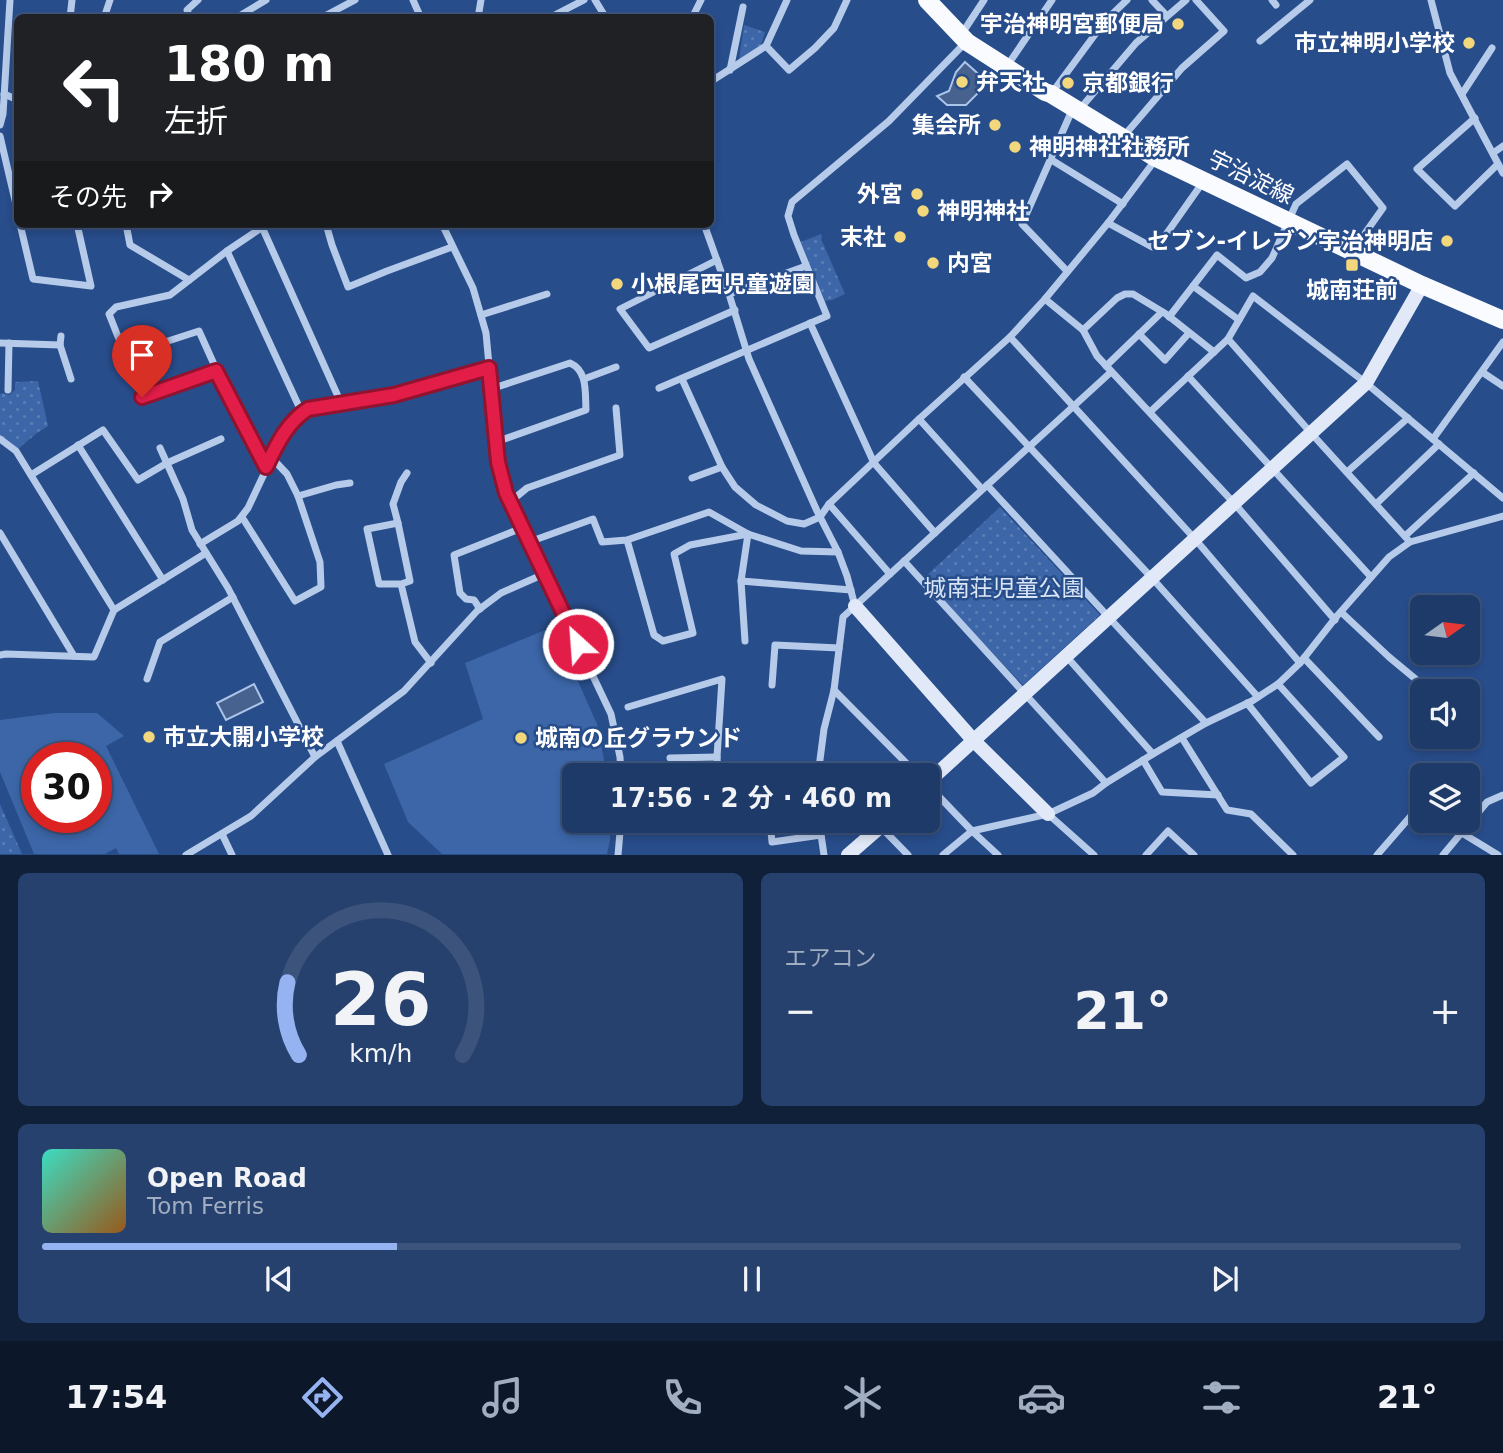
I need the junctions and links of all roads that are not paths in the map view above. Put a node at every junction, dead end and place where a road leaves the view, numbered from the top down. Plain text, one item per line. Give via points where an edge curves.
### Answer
1 (10, 0) edge
2 (198, 0) edge
3 (266, 0) edge
4 (355, 0) edge
5 (584, 0) edge
6 (787, 0) edge
7 (847, 0) edge
8 (927, 0) edge
9 (984, 0) edge
10 (1052, 0) edge
11 (1127, 0) edge
12 (1152, 0) edge
13 (1186, 0) edge
14 (1196, 0) edge
15 (1310, 0) edge
16 (1431, 0) edge
17 (743, 7) dead end
18 (188, 14) edge
19 (243, 14) edge
20 (329, 14) edge
21 (558, 14) edge
22 (1166, 15) junction
23 (964, 39) junction
24 (1260, 41) dead end
25 (766, 46) junction
26 (3, 47) edge
27 (1492, 48) dead end
28 (1006, 66) junction
29 (730, 70) junction
30 (714, 80) edge
31 (4, 94) junction
32 (1051, 94) junction
33 (1462, 94) junction
34 (14, 98) edge
35 (1076, 109) junction
36 (1, 114) edge
37 (1475, 118) junction
38 (0, 125) edge
39 (0, 136) edge
40 (1122, 137) junction
41 (1503, 146) edge
42 (1493, 153) junction
43 (1156, 158) junction
44 (1050, 159) junction
45 (1499, 164) junction
46 (1503, 173) edge
47 (1204, 181) junction
48 (14, 196) edge
49 (1123, 204) junction
50 (1288, 222) junction
51 (1108, 223) junction
52 (21, 228) edge
53 (79, 228) edge
54 (126, 228) edge
55 (261, 228) edge
56 (266, 228) edge
57 (327, 228) edge
58 (444, 228) edge
59 (706, 228) edge
60 (452, 247) junction
61 (227, 251) junction
62 (1352, 251) junction
63 (718, 260) junction
64 (806, 266) junction
65 (1068, 271) junction
66 (189, 280) junction
67 (1422, 285) junction
68 (1193, 286) junction
69 (729, 294) junction
70 (547, 295) dead end
71 (1045, 299) junction
72 (735, 310) junction
73 (1166, 314) junction
74 (481, 315) junction
75 (1239, 320) junction
76 (1503, 320) edge
77 (810, 323) junction
78 (1083, 330) junction
79 (1189, 333) junction
80 (1139, 334) junction
81 (61, 336) dead end
82 (1010, 337) junction
83 (1228, 338) junction
84 (1503, 342) edge
85 (4, 343) edge
86 (60, 345) junction
87 (748, 351) junction
88 (1214, 352) junction
89 (125, 355) junction
90 (616, 367) dead end
91 (489, 368) junction
92 (1109, 369) junction
93 (216, 371) junction
94 (1482, 372) junction
95 (1188, 376) junction
96 (964, 377) junction
97 (71, 379) dead end
98 (584, 379) junction
99 (682, 379) junction
100 (1366, 383) junction
101 (1503, 386) edge
102 (659, 388) dead end
103 (491, 389) junction
104 (8, 390) dead end
105 (341, 403) junction
106 (1073, 407) junction
107 (616, 408) dead end
108 (1150, 412) junction
109 (302, 413) junction
110 (1408, 418) junction
111 (919, 419) junction
112 (1311, 433) junction
113 (0, 439) edge
114 (221, 439) dead end
115 (496, 442) junction
116 (1436, 442) junction
117 (78, 445) junction
118 (1029, 447) junction
119 (160, 448) dead end
120 (271, 457) junction
121 (167, 463) junction
122 (874, 463) junction
123 (266, 467) junction
124 (722, 467) junction
125 (1272, 468) junction
126 (1346, 472) junction
127 (408, 473) dead end
128 (1474, 473) junction
129 (31, 475) junction
130 (692, 478) dead end
131 (350, 483) dead end
132 (985, 487) junction
133 (298, 496) junction
134 (1503, 498) edge
135 (510, 502) junction
136 (1234, 503) junction
137 (829, 504) junction
138 (1376, 504) junction
139 (1503, 516) edge
140 (242, 517) junction
141 (820, 517) junction
142 (397, 523) junction
143 (522, 528) junction
144 (0, 533) edge
145 (935, 533) junction
146 (748, 534) junction
147 (1195, 539) junction
148 (1408, 539) junction
149 (628, 540) junction
150 (529, 542) junction
151 (200, 544) junction
152 (838, 552) junction
153 (206, 553) junction
154 (904, 561) junction
155 (544, 574) junction
156 (890, 574) junction
157 (1371, 577) junction
158 (1152, 578) junction
159 (163, 580) junction
160 (741, 581) junction
161 (401, 584) junction
162 (851, 590) junction
163 (233, 597) junction
164 (855, 606) junction
165 (480, 609) junction
166 (114, 610) junction
167 (1341, 612) junction
168 (1108, 618) junction
169 (1335, 620) junction
170 (745, 641) dead end
171 (0, 643) edge
172 (839, 648) junction
173 (3, 654) edge
174 (75, 656) junction
175 (1066, 656) junction
176 (1302, 661) junction
177 (431, 663) junction
178 (146, 679) dead end
179 (1416, 679) edge
180 (1278, 684) junction
181 (772, 685) dead end
182 (834, 690) junction
183 (1024, 694) junction
184 (1258, 697) junction
185 (1247, 703) junction
186 (628, 707) dead end
187 (1206, 723) junction
188 (1379, 737) dead end
189 (1182, 738) junction
190 (337, 741) junction
191 (974, 741) junction
192 (1153, 754) junction
193 (315, 757) junction
194 (717, 757) junction
195 (670, 758) dead end
196 (1143, 760) junction
197 (620, 763) edge
198 (717, 763) edge
199 (820, 763) edge
200 (906, 763) edge
201 (940, 772) edge
202 (1106, 783) junction
203 (1503, 794) edge
204 (1218, 795) junction
205 (940, 796) edge
206 (1048, 814) junction
207 (1410, 817) edge
208 (972, 831) junction
209 (620, 833) edge
210 (771, 833) edge
211 (871, 833) edge
212 (889, 833) edge
213 (222, 834) junction
214 (1462, 834) junction
215 (821, 835) joint
216 (186, 855) edge
217 (232, 855) edge
218 (388, 855) edge
219 (618, 855) edge
220 (824, 855) edge
221 (848, 855) edge
222 (908, 855) edge
223 (943, 855) edge
224 (998, 855) edge
225 (1094, 855) edge
226 (1146, 855) edge
227 (1194, 855) edge
228 (1293, 855) edge
229 (1377, 855) edge
230 (1443, 855) edge
231 (1498, 855) edge

1 - 26 street
2 - 18 street
3 - 19 street
4 - 20 street
5 - 21 street
6 - 25 street
7 - 25 street via 834,28 789,70
8 - 23 main road, 宇治淀線
9 - 23 street
10 - 28 street
11 - 32 street via 1105,20
12 - 22 street
13 - 22 street
14 - 40 street via 1224,31 1182,68
15 - 24 street
16 - 33 street via 1450,73
17 - 29 street
22 - 35 street
23 - 28 main road, 宇治淀線
23 - 64 street via 889,121 792,202 788,216
25 - 29 street
26 - 31 street
27 - 33 street
28 - 32 main road, 宇治淀線
29 - 30 street
31 - 34 street
31 - 36 street
32 - 35 main road, 宇治淀線
33 - 37 street
35 - 40 main road, 宇治淀線
35 - 44 street
36 - 38 street
37 - 42 street
37 - 45 street via 1417,169 1455,206
39 - 48 street
40 - 43 main road, 宇治淀線
41 - 42 street
42 - 45 street
43 - 47 main road, 宇治淀線
43 - 49 street
44 - 49 street
44 - 65 street via 1022,223
45 - 46 street
47 - 50 main road, 宇治淀線
47 - 51 street via 1160,243 1152,247
49 - 51 street
50 - 62 main road, 宇治淀線
50 - 62 street via 1296,204 1347,164 1383,208
50 - 68 street via 1272,258 1260,272 1246,278 1217,255
51 - 65 street
52 - 53 street via 33,279 91,286
54 - 66 street via 130,245
55 - 61 street
56 - 105 street
57 - 60 street via 348,287
58 - 60 street
59 - 63 street
60 - 74 street
61 - 66 street
61 - 109 street
62 - 67 main road, 宇治淀線
63 - 69 street
63 - 72 street via 620,309 649,348
64 - 69 street
64 - 77 street via 827,316
65 - 71 street
66 - 89 street via 170,295 116,307 109,314
67 - 76 main road, 宇治淀線
67 - 100 street
68 - 73 street
68 - 75 street
69 - 72 street
70 - 74 street
71 - 78 street
71 - 82 street
72 - 87 street
73 - 78 street via 1133,294 1125,294
73 - 79 street
73 - 80 street
74 - 91 street
75 - 83 street
75 - 100 street via 1253,296
77 - 87 street
77 - 122 street
78 - 92 street
79 - 80 street via 1165,360
79 - 88 street
80 - 92 street
81 - 86 street
82 - 96 street
82 - 106 street
83 - 88 street
83 - 112 street
84 - 94 street
85 - 86 street
85 - 104 street
86 - 97 street
87 - 99 street
87 - 141 street
88 - 95 street
89 - 93 street via 199,331
89 - 93 street via 142,397
90 - 98 street
91 - 103 street
91 - 105 street via 394,395
92 - 106 street
92 - 108 street
93 - 123 street
94 - 101 street
94 - 116 street
95 - 108 street
95 - 125 street
96 - 111 street
96 - 118 street
98 - 103 street via 570,363
98 - 115 street via 586,410
99 - 102 street
99 - 124 street
100 - 110 street
100 - 112 street
103 - 115 street
105 - 109 street
106 - 118 street
106 - 147 street
107 - 135 street via 620,455 527,488
108 - 136 street
109 - 120 street
110 - 116 street
110 - 126 street
111 - 122 street
111 - 132 street
112 - 125 street
112 - 126 street
113 - 129 street via 16,452
114 - 121 street
115 - 135 street
116 - 128 street
116 - 138 street
117 - 121 street via 103,430 138,480
117 - 129 street
117 - 159 street
118 - 132 street
118 - 158 street
119 - 121 street
120 - 123 street
120 - 133 street
121 - 151 street
122 - 137 street
122 - 145 street
123 - 140 street
124 - 130 street
124 - 141 street via 735,487 777,516 804,524
125 - 136 street
125 - 157 street
126 - 138 street
127 - 142 street via 393,503
128 - 134 street
128 - 148 street
129 - 166 street
131 - 133 street
132 - 145 street
132 - 168 street
133 - 140 street via 320,562 321,587 295,601
135 - 143 street
136 - 147 street
136 - 169 street
137 - 141 street
137 - 156 street
138 - 148 street
139 - 148 street
140 - 151 street
141 - 152 street
142 - 161 street via 410,581
142 - 161 street via 367,529 379,584
143 - 150 street
143 - 165 street via 454,555 460,593
144 - 174 street
145 - 154 street
146 - 149 street via 709,512
146 - 149 street via 690,545 674,554 693,633 663,641 654,635
146 - 152 street via 801,551
146 - 160 street
147 - 158 street
147 - 176 street
148 - 157 street
149 - 150 street via 602,542 593,519
150 - 155 street
151 - 153 street
152 - 162 street
153 - 159 street
153 - 163 street
154 - 156 street
154 - 183 street
155 - 165 street via 501,593
155 - 197 street via 611,714
156 - 164 street
157 - 167 street
158 - 168 street
158 - 184 street
159 - 166 street
160 - 162 street
160 - 170 street
161 - 177 street via 415,642
162 - 164 street
163 - 178 street via 160,642
163 - 193 street
164 - 172 street via 843,617
164 - 191 street
165 - 177 street
166 - 174 street via 94,657
167 - 169 street
167 - 179 street
168 - 175 street
168 - 187 street
169 - 176 street
171 - 173 street
172 - 181 street via 775,645
172 - 182 street
173 - 174 street
175 - 183 street
175 - 192 street
176 - 180 street
176 - 188 street
177 - 190 street via 404,691
180 - 184 street
180 - 185 street via 1343,757 1311,783
182 - 199 street
182 - 200 street
183 - 191 street
183 - 202 street
184 - 185 street
185 - 187 street
186 - 194 street via 722,679
187 - 189 street
189 - 192 street
189 - 204 street
190 - 193 street
190 - 218 street
191 - 201 street
191 - 206 street
192 - 196 street
193 - 213 street via 251,816
194 - 195 street
194 - 198 street
196 - 202 street
196 - 204 street via 1162,792
202 - 206 street
203 - 214 street via 1488,802
204 - 228 street via 1227,810 1251,814
205 - 208 street
206 - 208 street
206 - 225 street
207 - 229 street
208 - 223 street
208 - 224 street
209 - 219 street
210 - 215 street via 772,842
211 - 221 street
212 - 222 street
213 - 216 street
213 - 217 street
214 - 230 street
214 - 231 street
215 - 220 street
226 - 227 street via 1168,831

